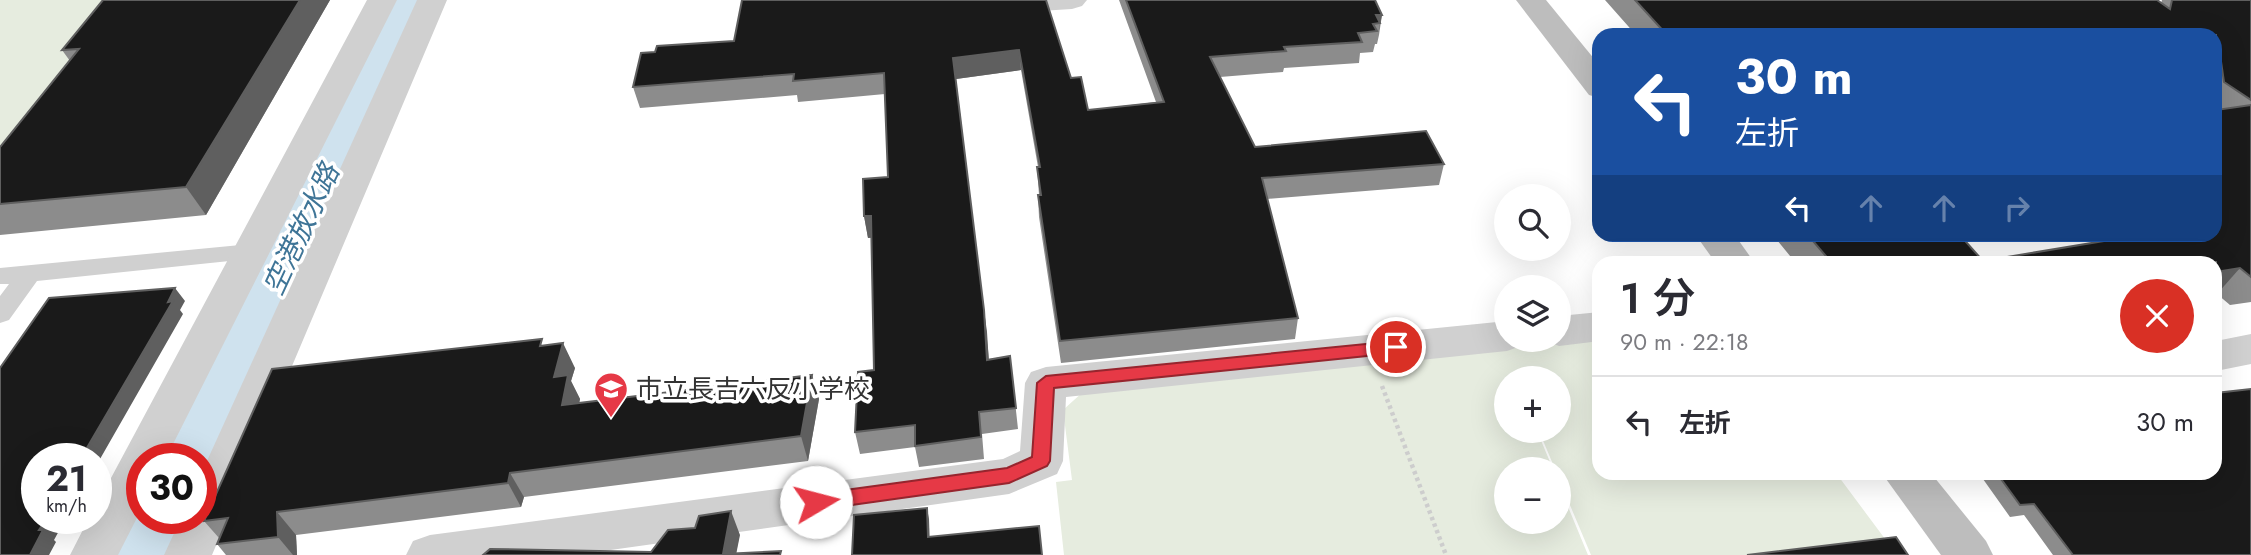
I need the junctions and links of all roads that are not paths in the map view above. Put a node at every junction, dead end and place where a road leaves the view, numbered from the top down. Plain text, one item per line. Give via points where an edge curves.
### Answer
1 (382, 0) edge
2 (432, 0) edge
3 (907, 0) edge
4 (1072, 0) edge
5 (1531, 0) edge
6 (1592, 78) edge
7 (1719, 242) edge
8 (251, 252) junction
9 (1730, 256) edge
10 (29, 274) junction
11 (0, 276) edge
12 (0, 314) edge
13 (1592, 328) edge
14 (1571, 330) edge
15 (1494, 337) edge
16 (2251, 349) edge
17 (2222, 355) edge
18 (152, 443) edge
19 (1909, 480) edge
20 (126, 494) edge
21 (94, 555) edge
22 (188, 555) edge
23 (430, 555) edge
24 (1969, 555) edge

1 - 8 street
2 - 22 street
3 - 4 street via 926,9
5 - 6 street
7 - 9 street
8 - 10 lane
8 - 18 street
10 - 11 lane
10 - 12 lane
13 - 14 street
15 - 23 street via 1046,383 1041,461 1009,475
16 - 17 street
19 - 24 street
20 - 21 street

